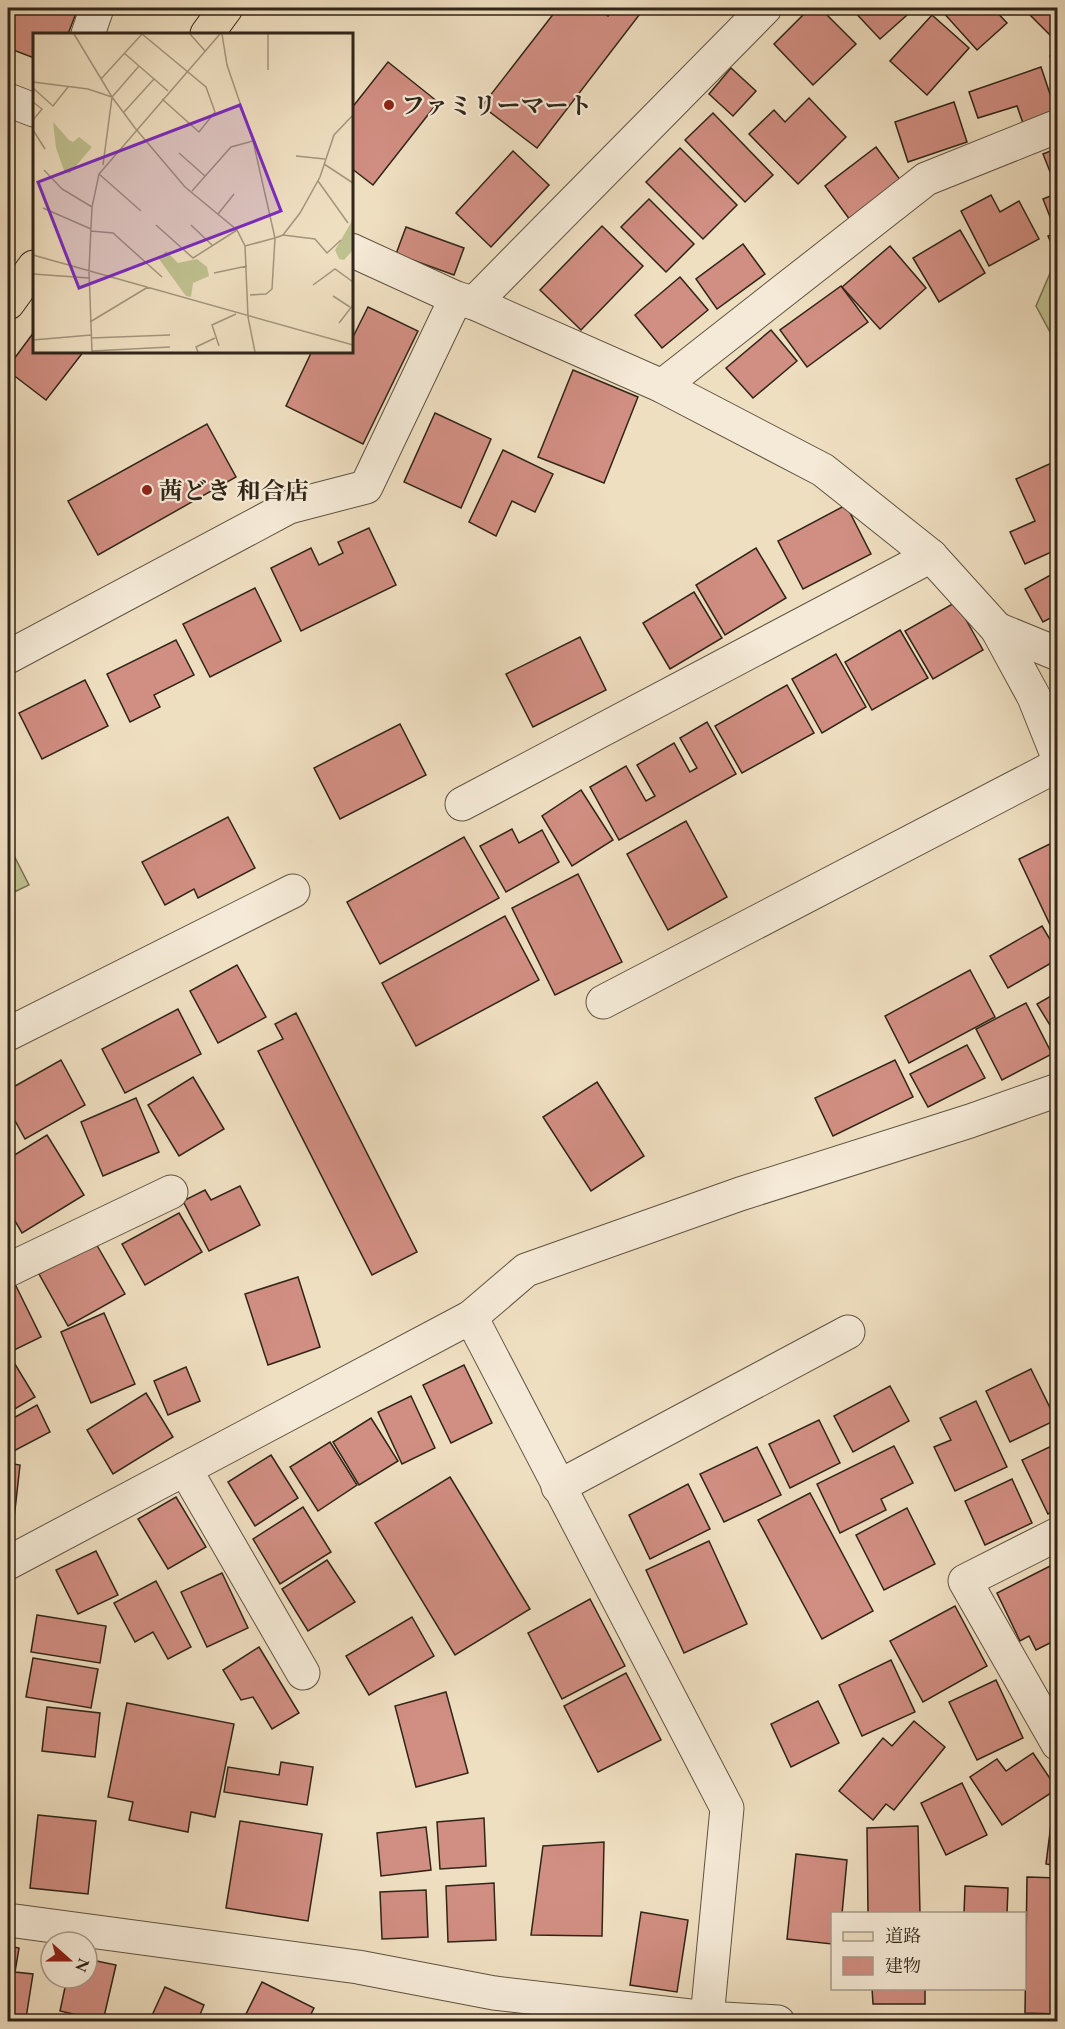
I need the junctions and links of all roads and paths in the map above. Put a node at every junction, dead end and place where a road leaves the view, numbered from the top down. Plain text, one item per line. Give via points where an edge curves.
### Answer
1 (97, 8) edge
2 (226, 8) edge
3 (765, 8) edge
4 (88, 33) edge
5 (208, 33) edge
6 (8, 100) edge
7 (33, 110) edge
8 (1058, 126) edge
9 (352, 249) edge
10 (33, 268) edge
11 (465, 300) junction
12 (8, 303) edge
13 (662, 386) junction
14 (931, 556) junction
15 (997, 628) junction
16 (1058, 654) edge
17 (8, 657) edge
18 (1058, 757) edge
19 (1058, 765) edge
20 (462, 804) dead end
21 (293, 891) dead end
22 (603, 1002) dead end
23 (8, 1034) edge
24 (1058, 1090) edge
25 (171, 1192) dead end
26 (8, 1270) edge
27 (471, 1317) junction
28 (848, 1332) dead end
29 (185, 1469) junction
30 (558, 1487) junction
31 (1058, 1534) edge
32 (8, 1563) edge
33 (303, 1674) dead end
34 (1058, 1744) edge
35 (8, 1920) edge
36 (707, 2018) junction
37 (778, 2022) edge

1 - 4 street
2 - 5 main road
3 - 11 street
6 - 7 street
8 - 13 street via 926,180
9 - 11 street
10 - 12 main road
11 - 13 street
11 - 17 street via 366,487 289,507
13 - 14 street via 823,470
14 - 15 street
14 - 20 street
15 - 16 street
15 - 18 street via 1034,698
19 - 22 street
21 - 23 street
24 - 27 street via 740,1194 526,1270
25 - 26 street
27 - 29 street
27 - 30 street
28 - 30 street
29 - 32 street
29 - 33 street
30 - 36 street via 727,1808
31 - 34 street via 965,1581
35 - 36 street via 358,1967 494,1993
36 - 37 street

